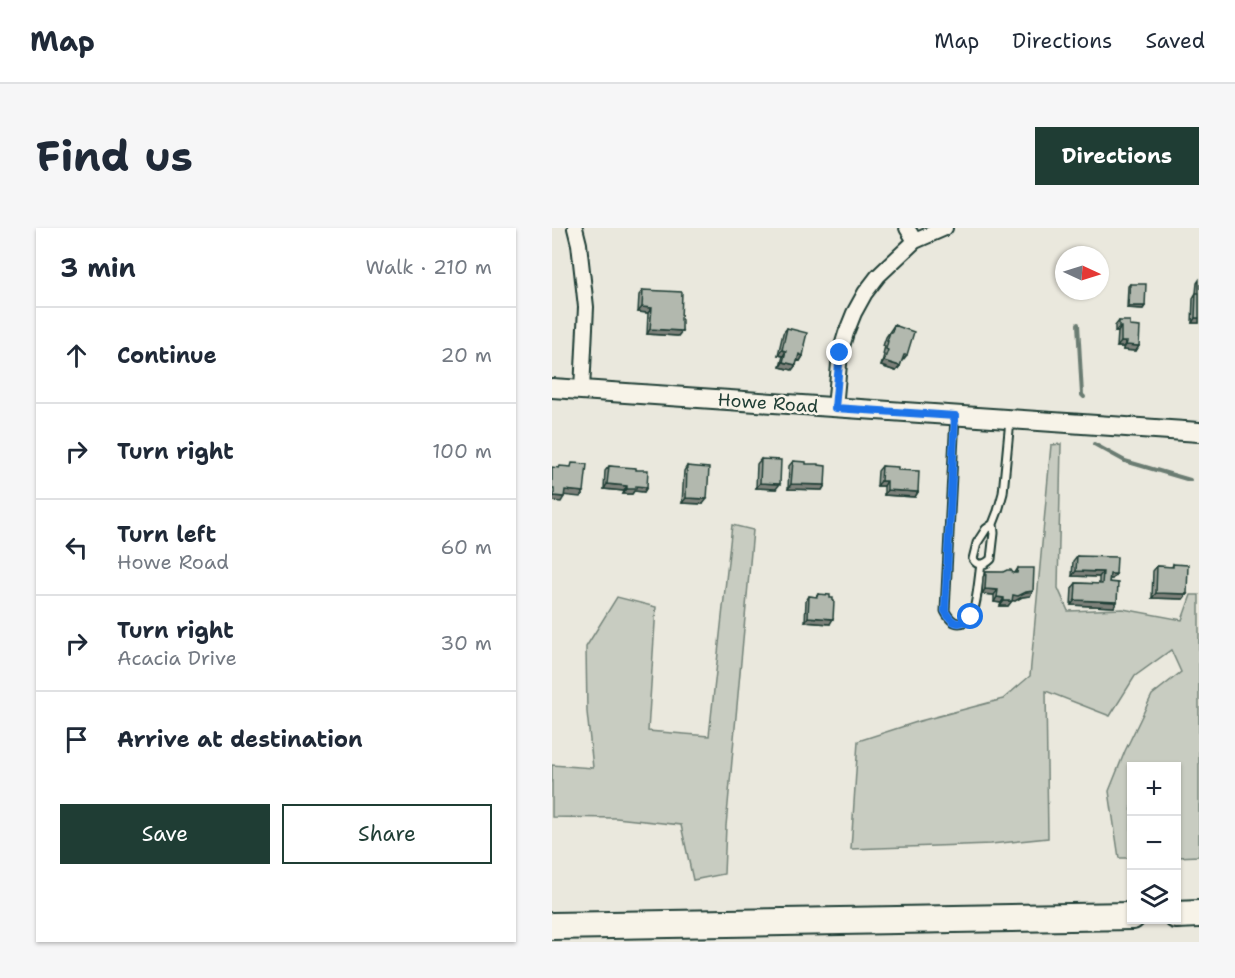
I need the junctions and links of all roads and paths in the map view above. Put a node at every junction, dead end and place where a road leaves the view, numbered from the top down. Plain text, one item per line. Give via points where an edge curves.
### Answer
1 (575, 228) edge
2 (907, 228) edge
3 (945, 228) edge
4 (915, 241) junction
5 (552, 388) edge
6 (582, 390) junction
7 (835, 408) junction
8 (955, 416) junction
9 (1010, 420) junction
10 (1199, 432) edge
11 (993, 524) junction
12 (981, 564) junction
13 (1199, 914) edge
14 (1181, 915) edge
15 (1127, 916) edge
16 (552, 926) edge

1 - 6 street via 586,307
2 - 4 street
3 - 4 street
4 - 7 street via 878,276 854,313 840,353
5 - 6 street, Howe Road
6 - 7 street, Howe Road
7 - 8 street, Howe Road
8 - 9 street, Howe Road
8 - 12 lane via 945,611 954,622 965,622 971,617
9 - 10 street, Howe Road
9 - 11 lane via 1003,493
11 - 12 lane via 991,559
11 - 12 lane via 974,551 973,559
13 - 14 highway
15 - 16 highway

